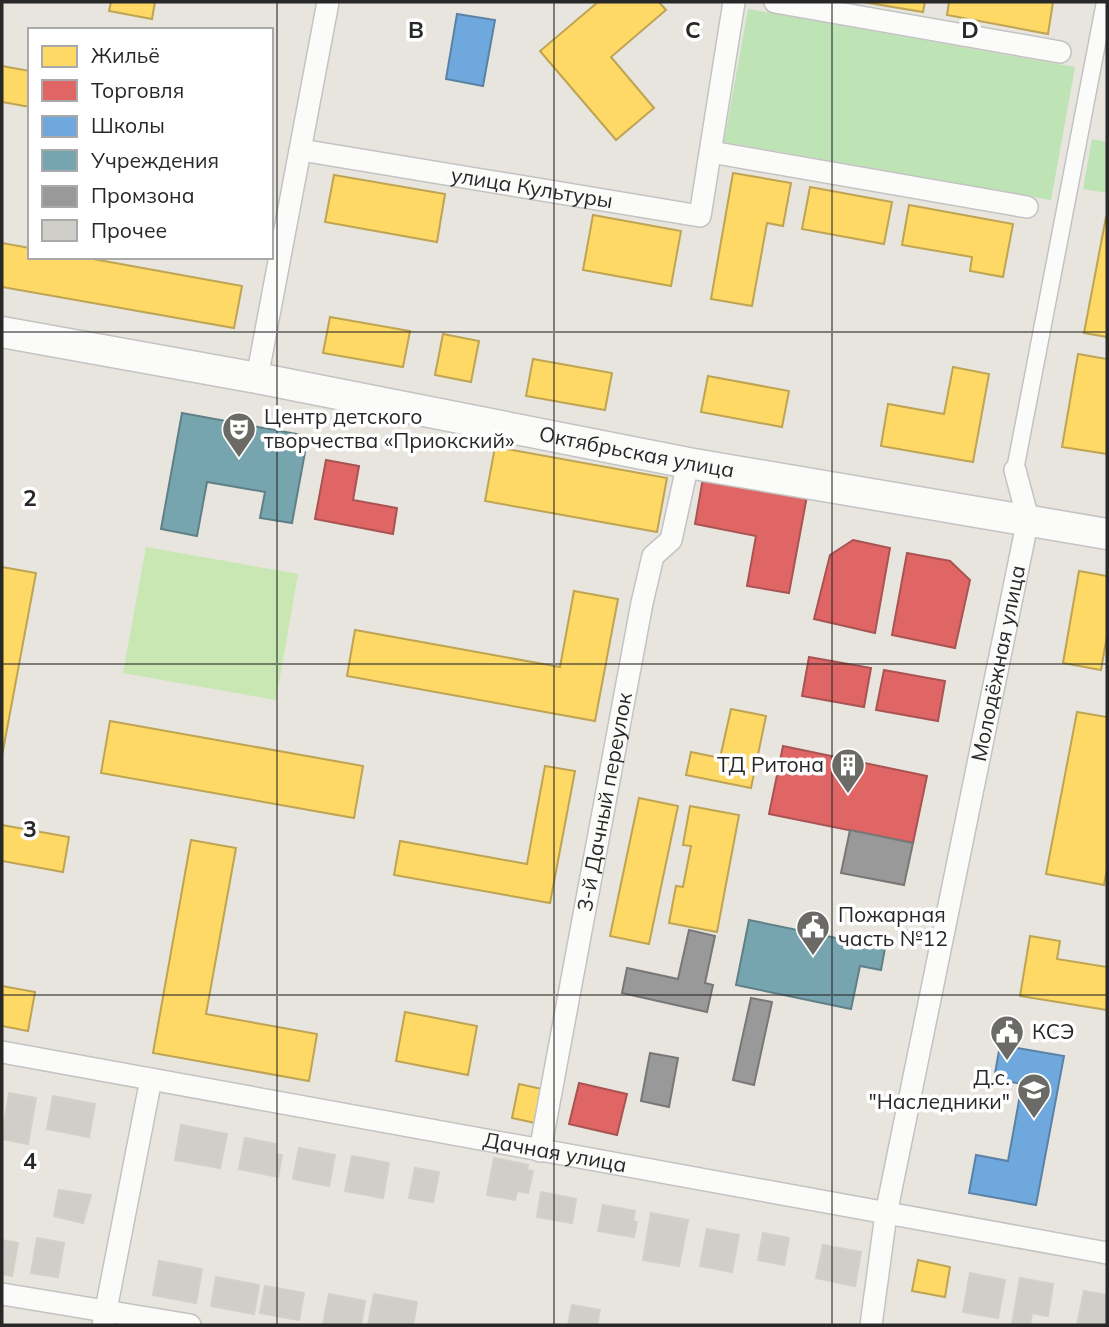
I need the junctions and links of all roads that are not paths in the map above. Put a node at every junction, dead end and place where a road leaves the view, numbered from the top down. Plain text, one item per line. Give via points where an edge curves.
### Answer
1 (328, 2) edge
2 (734, 2) edge
3 (775, 2) edge
4 (1105, 2) edge
5 (1060, 52) dead end
6 (300, 150) junction
7 (711, 152) junction
8 (1027, 207) dead end
9 (2, 332) edge
10 (257, 378) junction
11 (688, 463) junction
12 (1016, 470) joint
13 (1028, 519) junction
14 (1107, 534) edge
15 (2, 1052) edge
16 (151, 1079) junction
17 (540, 1151) junction
18 (886, 1214) junction
19 (1107, 1253) edge
20 (2, 1294) edge
21 (104, 1317) edge
22 (190, 1325) edge
23 (871, 1325) edge

1 - 6 street
2 - 7 street, улица Культуры
3 - 5 street
4 - 12 street, Молодёжная улица
6 - 7 street, улица Культуры via 699,216
6 - 10 street
7 - 8 street
9 - 10 main road, Октябрьская улица
10 - 11 main road, Октябрьская улица
11 - 13 main road, Октябрьская улица
11 - 17 street, 3-й Дачный переулок via 671,540 653,556 642,603
12 - 13 street, Молодёжная улица
13 - 14 main road, Октябрьская улица
13 - 18 street, Молодёжная улица
15 - 16 street, Дачная улица
16 - 17 street, Дачная улица
16 - 21 street
17 - 18 street, Дачная улица
18 - 19 street, Дачная улица
18 - 23 street, Молодёжная улица
20 - 21 street
21 - 22 street

